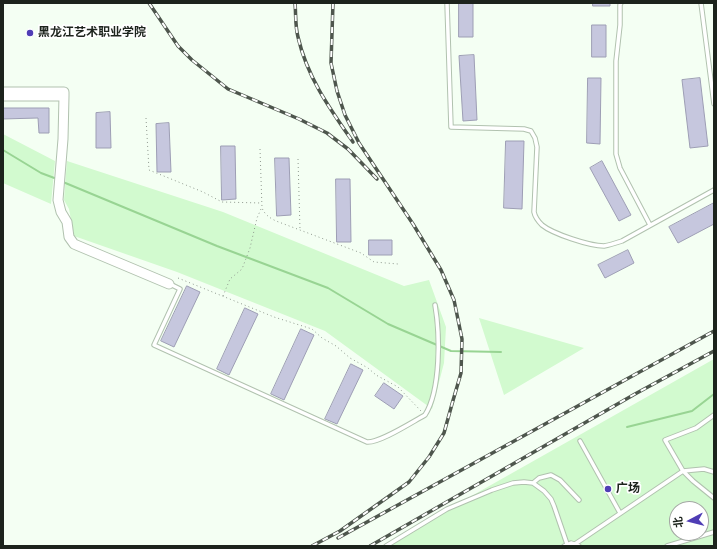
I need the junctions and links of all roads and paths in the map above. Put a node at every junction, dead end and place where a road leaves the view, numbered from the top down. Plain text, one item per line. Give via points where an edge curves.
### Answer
1 (447, 3) edge
2 (621, 3) edge
3 (701, 3) edge
4 (3, 92) edge
5 (3, 96) edge
6 (64, 96) junction
7 (714, 104) edge
8 (146, 118) dead end
9 (260, 150) dead end
10 (298, 160) dead end
11 (714, 190) edge
12 (262, 203) junction
13 (262, 208) junction
14 (650, 225) junction
15 (300, 230) junction
16 (398, 264) dead end
17 (178, 278) dead end
18 (169, 284) joint
19 (223, 296) junction
20 (435, 305) dead end
21 (425, 415) junction
22 (714, 415) edge
23 (580, 442) dead end
24 (683, 471) junction
25 (714, 472) edge
26 (533, 483) junction
27 (714, 498) edge
28 (579, 500) dead end
29 (620, 513) junction
30 (714, 532) edge
31 (575, 544) junction
32 (566, 545) edge
33 (386, 546) edge
34 (579, 546) edge
35 (667, 546) edge

1 - 14 lane via 451,127 531,131 537,147 535,215 546,228 579,241 605,246 622,241
2 - 14 lane via 616,61 616,154 620,168
3 - 7 lane
4 - 6 street via 64,92
5 - 6 street
6 - 18 street via 58,195 71,241
8 - 12 path via 149,170 222,202
9 - 12 path
10 - 15 path
11 - 14 lane
12 - 13 path
13 - 15 path via 264,213 276,221
13 - 19 path via 242,269 230,279
15 - 16 path via 361,253 374,262
17 - 19 path
18 - 21 lane via 180,289 154,345 367,442 376,441
19 - 21 path via 312,329 350,358 398,387
20 - 21 lane via 438,358 435,384
22 - 24 lane via 696,428 665,440
23 - 29 lane
24 - 25 lane via 704,469
24 - 27 lane
24 - 29 lane
26 - 28 lane via 539,478 551,475 560,480
26 - 32 lane via 551,499
26 - 33 lane via 513,483 492,490 446,510
29 - 31 lane
30 - 35 lane
31 - 32 lane
31 - 34 lane

